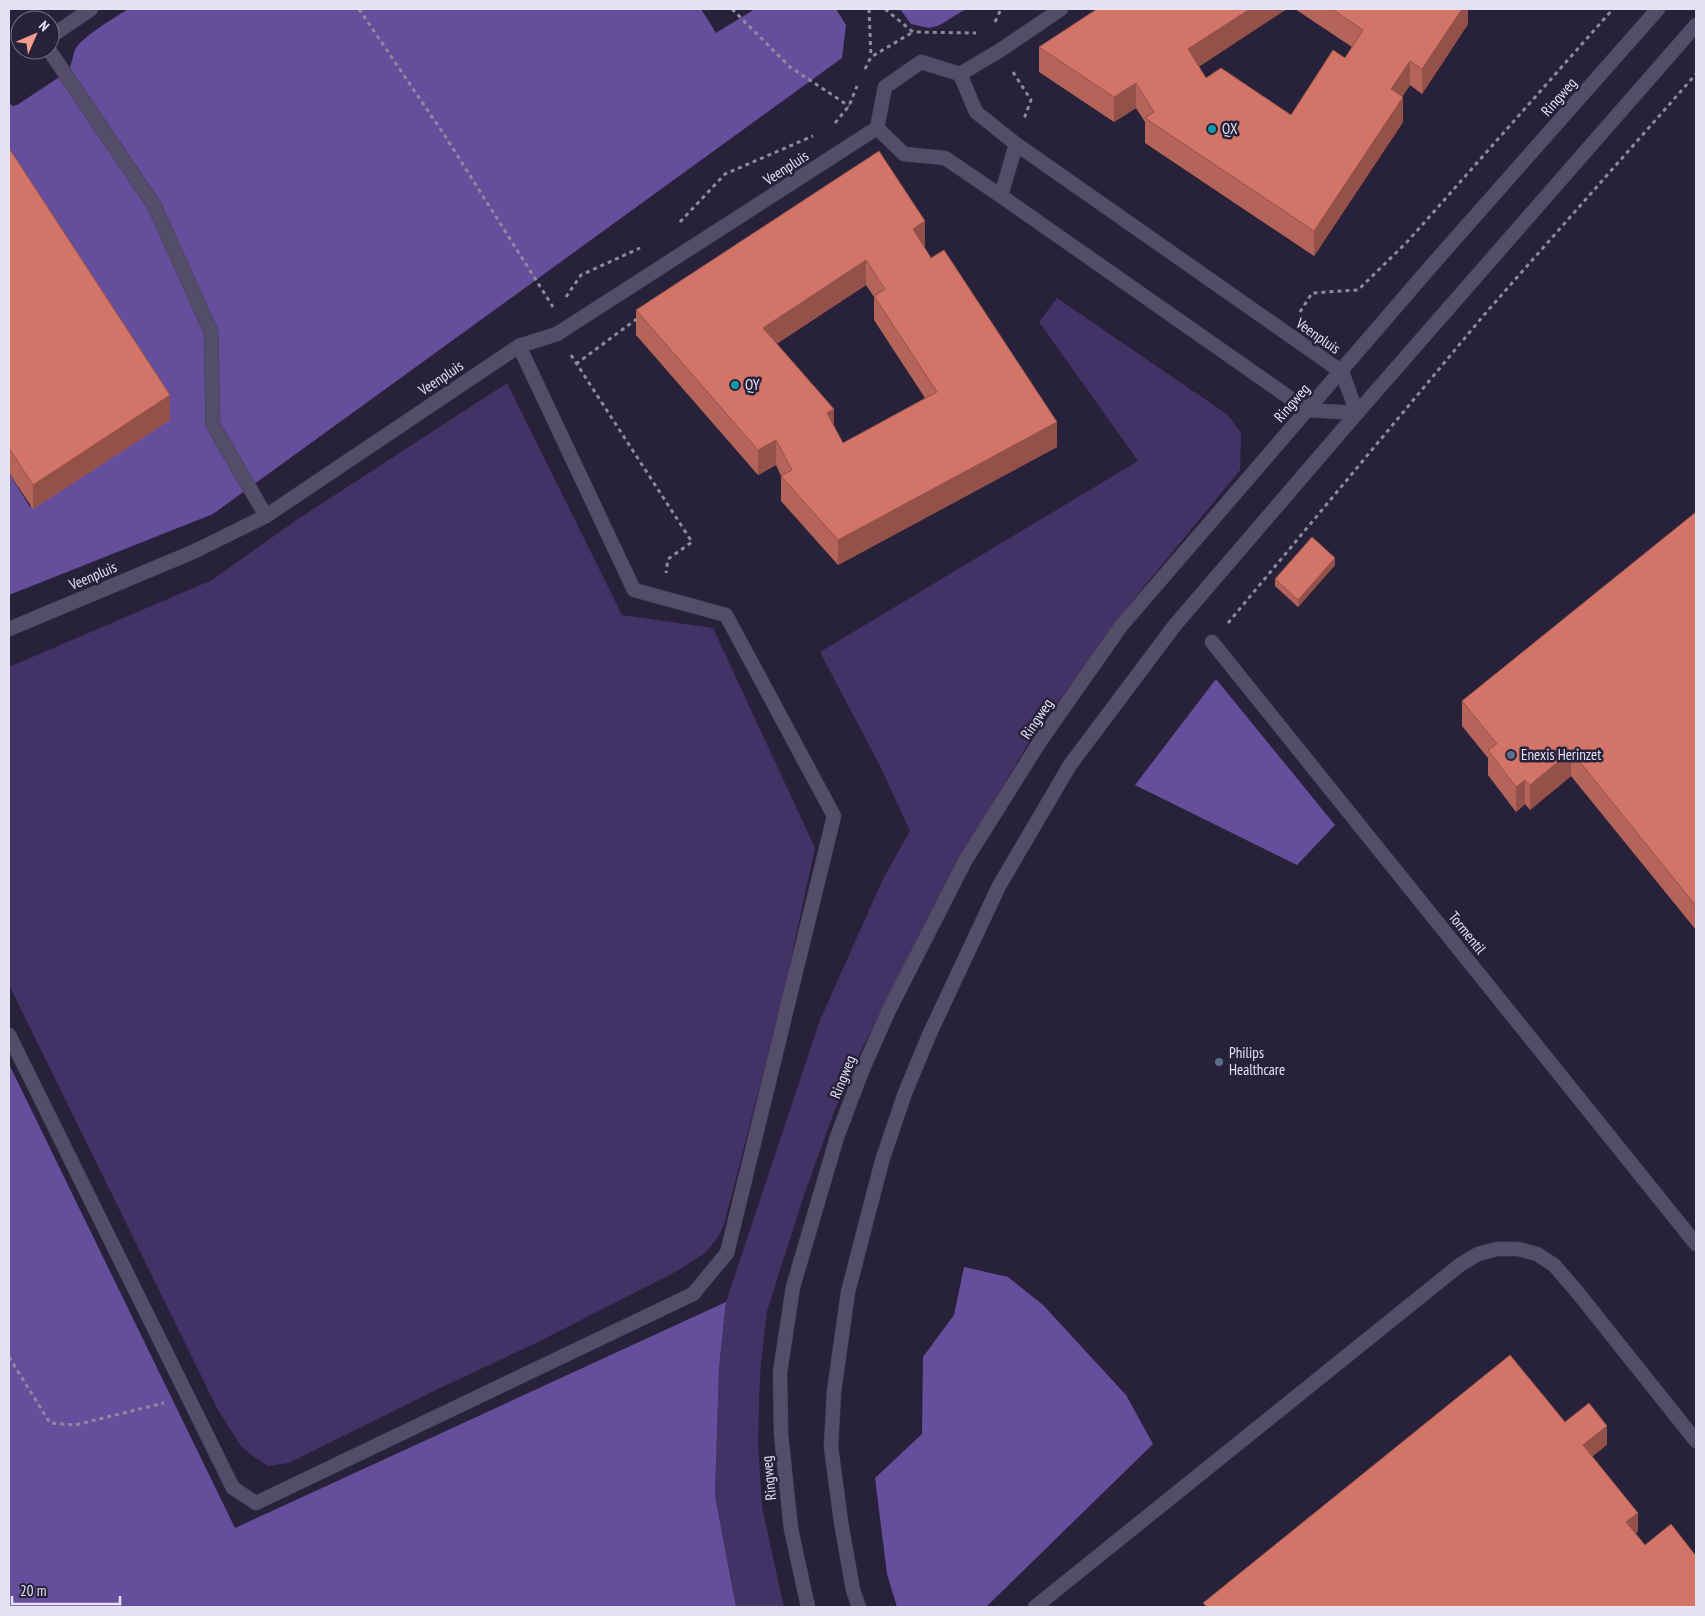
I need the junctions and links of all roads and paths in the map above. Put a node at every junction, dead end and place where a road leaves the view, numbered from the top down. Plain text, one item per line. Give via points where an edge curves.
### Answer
1 (92, 9) edge
2 (359, 9) edge
3 (732, 9) edge
4 (869, 9) edge
5 (885, 9) edge
6 (1061, 9) edge
7 (1613, 9) edge
8 (1658, 9) edge
9 (1696, 26) edge
10 (60, 31) edge
11 (913, 32) junction
12 (979, 33) dead end
13 (871, 58) junction
14 (56, 60) edge
15 (864, 73) dead end
16 (960, 74) junction
17 (1696, 74) edge
18 (860, 80) dead end
19 (849, 106) junction
20 (878, 128) junction
21 (830, 129) dead end
22 (821, 133) dead end
23 (1016, 144) junction
24 (1001, 196) junction
25 (676, 227) dead end
26 (643, 246) dead end
27 (556, 312) junction
28 (640, 317) edge
29 (1286, 333) junction
30 (557, 334) junction
31 (518, 346) junction
32 (576, 364) junction
33 (1342, 372) junction
34 (1307, 410) junction
35 (1357, 413) junction
36 (266, 516) junction
37 (663, 597) junction
38 (9, 629) edge
39 (1212, 642) joint
40 (9, 1035) edge
41 (1696, 1244) edge
42 (9, 1358) edge
43 (188, 1397) junction
44 (1696, 1440) edge
45 (808, 1607) edge
46 (859, 1607) edge
47 (1035, 1607) edge

1 - 10 main road
2 - 27 path via 445,136
3 - 19 path via 790,67
4 - 13 path
5 - 11 path
6 - 16 main road
7 - 29 path via 1407,242 1358,290 1312,293
8 - 33 main road, Ringweg
9 - 35 main road
11 - 12 path
11 - 13 path
13 - 15 path
14 - 36 main road via 154,205 211,332 213,425
16 - 20 main road via 922,62 885,87
16 - 23 main road, Veenpluis via 976,112
17 - 39 path via 1484,314
18 - 19 path
19 - 21 path
20 - 24 main road via 904,154 945,158
20 - 30 main road, Veenpluis
22 - 25 path via 725,174
23 - 24 main road
23 - 29 main road, Veenpluis
24 - 34 main road
26 - 27 path via 580,275
27 - 30 path
28 - 32 path
29 - 33 main road, Veenpluis
30 - 31 main road, Veenpluis
30 - 32 path
31 - 36 main road, Veenpluis
31 - 37 main road via 634,590
32 - 37 path via 692,542 668,559
33 - 34 main road, Ringweg
33 - 35 main road, Veenpluis
34 - 35 main road
34 - 45 main road, Ringweg via 1121,626 1039,743 965,861 889,1010 862,1071 837,1137 795,1278 780,1372 781,1434 791,1529
35 - 46 main road via 1175,625 1090,735 1000,886 930,1033 882,1161 848,1292 834,1392 832,1447 841,1522
36 - 38 main road, Veenpluis via 193,552
37 - 43 main road via 726,615 834,816 727,1253 693,1294 256,1502 233,1488
39 - 41 main road, Tormentil
40 - 43 main road
42 - 43 path via 50,1423 75,1425
44 - 47 main road via 1554,1265 1537,1254 1518,1249 1497,1249 1478,1254 1462,1264

